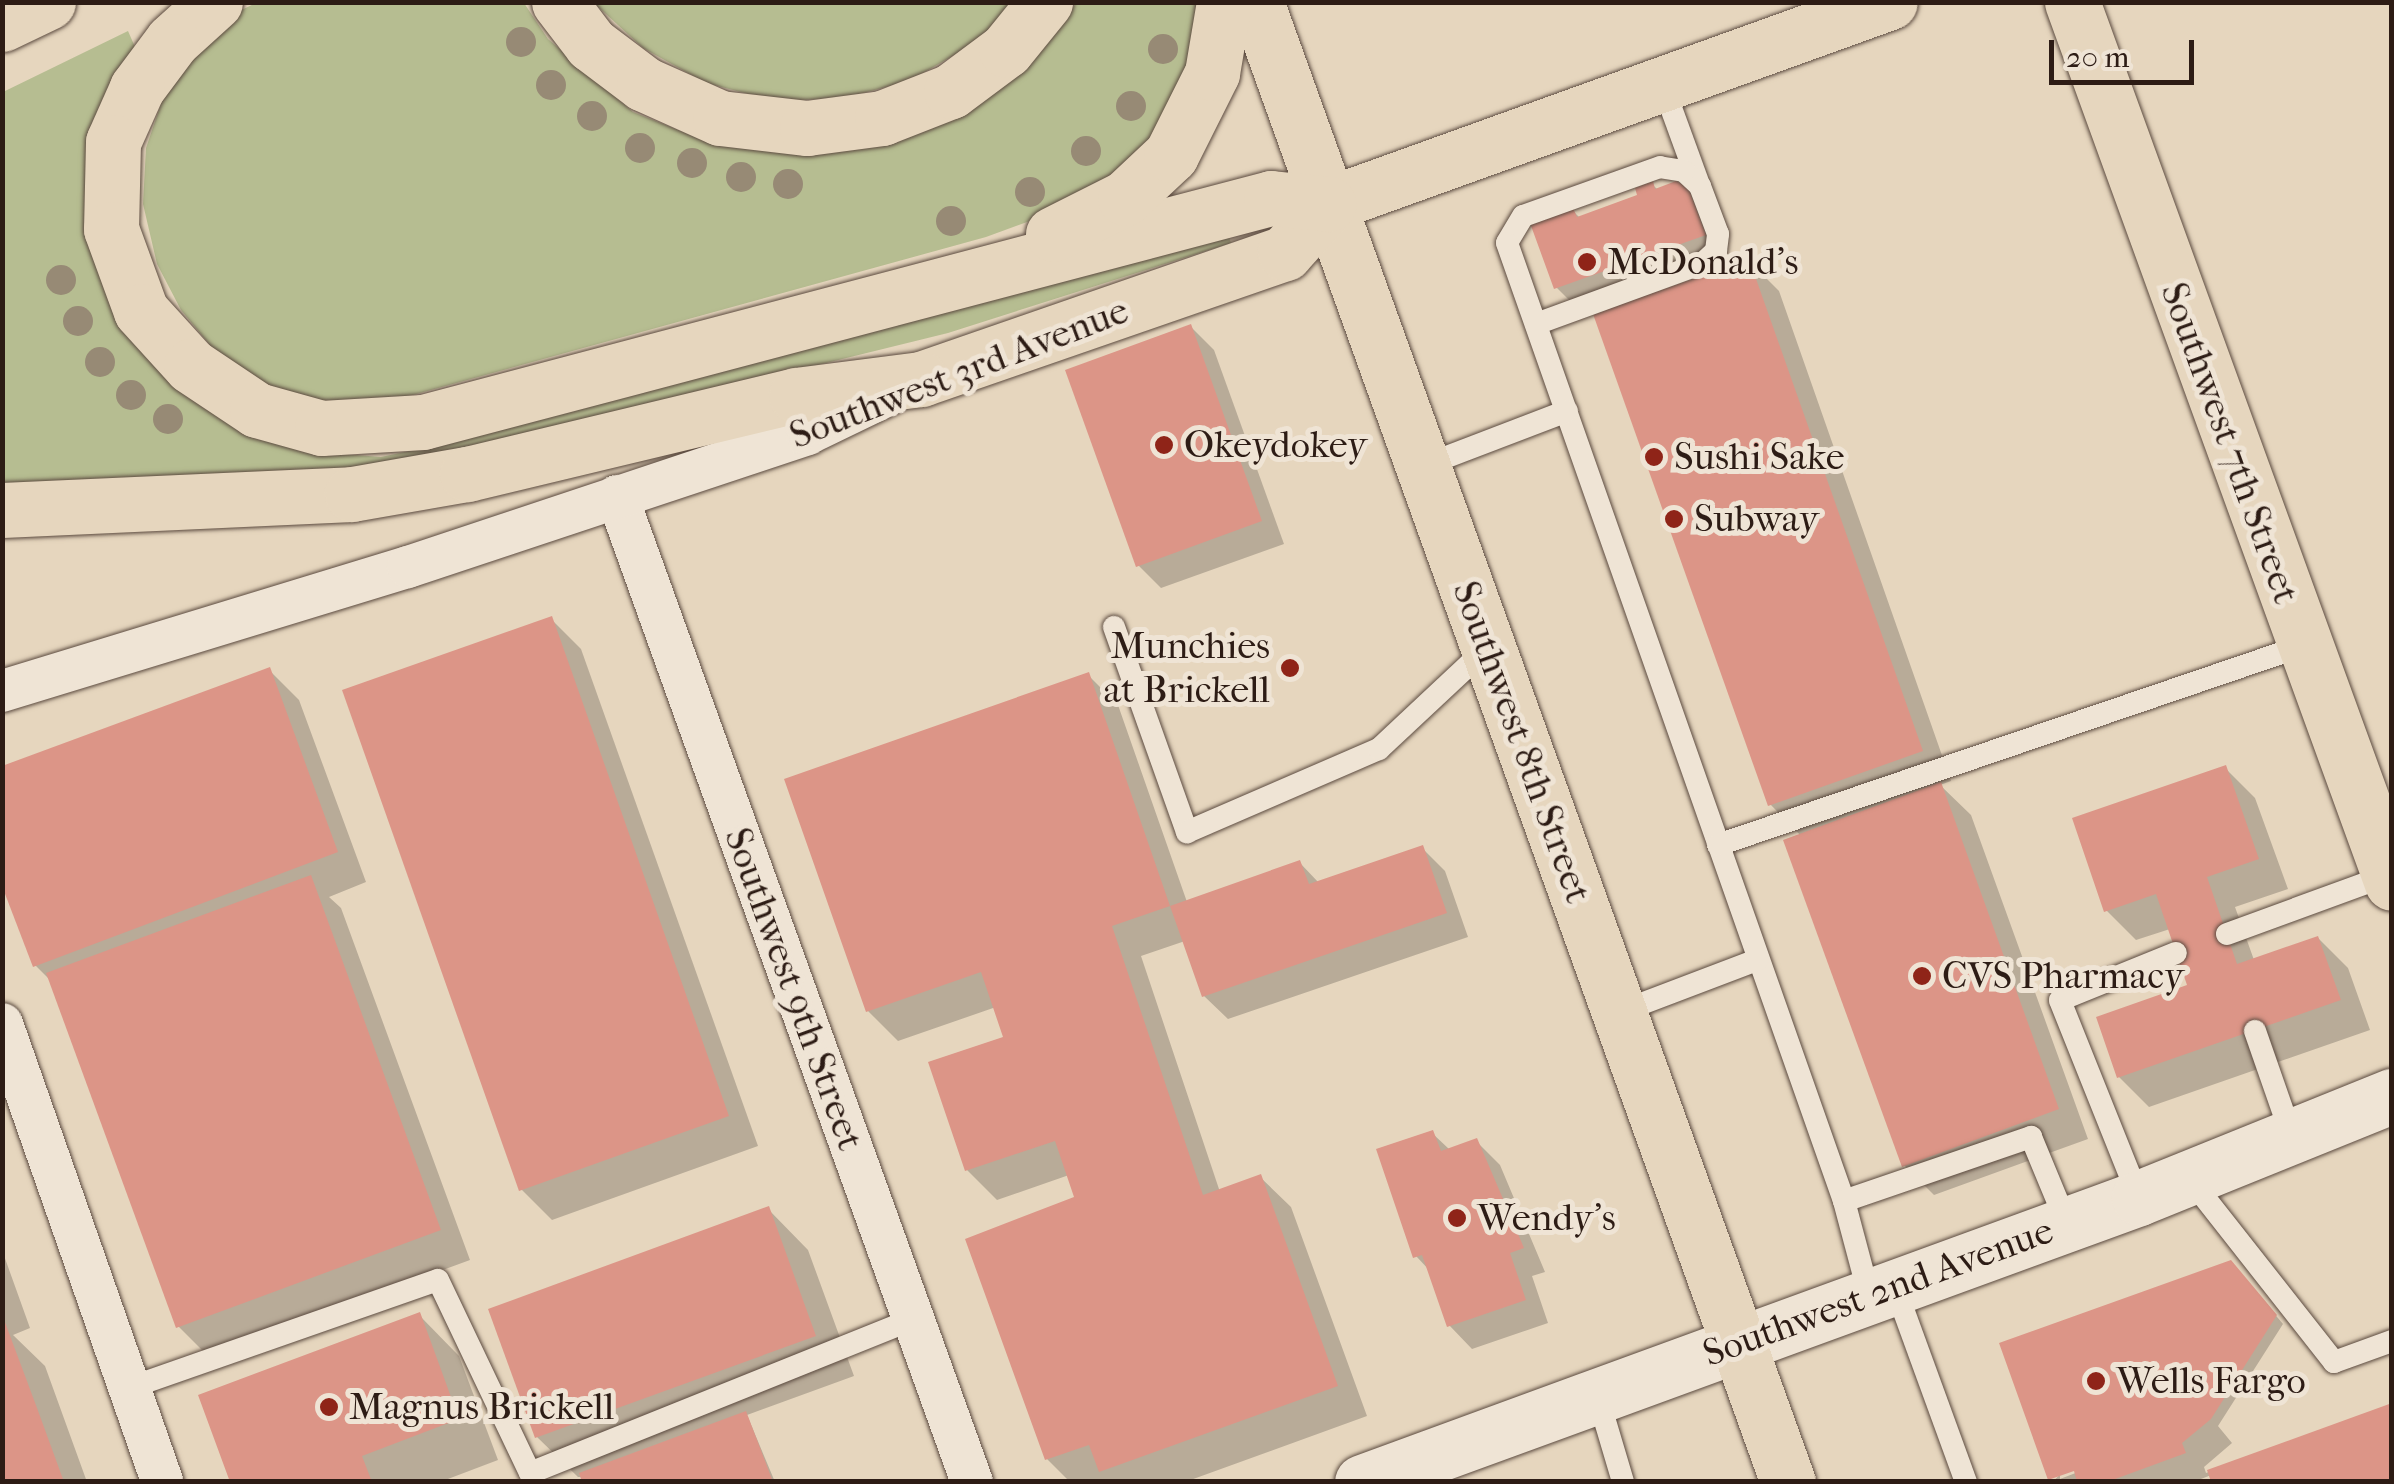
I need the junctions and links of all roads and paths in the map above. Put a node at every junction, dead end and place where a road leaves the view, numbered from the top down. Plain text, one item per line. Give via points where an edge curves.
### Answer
1 (48, 2) edge
2 (215, 2) edge
3 (560, 2) edge
4 (1045, 2) edge
5 (1224, 2) edge
6 (1256, 2) edge
7 (1890, 2) edge
8 (2072, 2) edge
9 (2, 24) edge
10 (1662, 83) junction
11 (1700, 186) junction
12 (1329, 204) junction
13 (966, 276) junction
14 (1536, 324) junction
15 (921, 378) junction
16 (1567, 411) junction
17 (1423, 466) junction
18 (617, 496) junction
19 (2, 510) edge
20 (1114, 627) dead end
21 (2302, 646) junction
22 (1487, 648) junction
23 (2, 691) edge
24 (1718, 846) junction
25 (2390, 879) edge
26 (2226, 934) dead end
27 (2176, 953) dead end
28 (1758, 960) junction
29 (1620, 1012) junction
30 (2, 1024) edge
31 (2255, 1030) dead end
32 (2392, 1096) edge
33 (2292, 1137) junction
34 (2190, 1179) junction
35 (2138, 1198) junction
36 (1844, 1201) junction
37 (2067, 1224) junction
38 (1882, 1291) junction
39 (913, 1319) junction
40 (2392, 1341) edge
41 (1739, 1343) junction
42 (130, 1388) junction
43 (1596, 1393) junction
44 (1422, 1470) edge
45 (531, 1477) edge
46 (162, 1482) edge
47 (972, 1482) edge
48 (1362, 1482) edge
49 (1623, 1482) edge
50 (1788, 1482) edge
51 (1966, 1482) edge

1 - 9 main road
2 - 13 main road via 172,41 138,88 113,142 111,229 141,311 191,366 258,410 322,428 423,422
3 - 4 main road via 591,44 644,84 720,118 807,128 882,118 951,91 1006,50
5 - 13 main road via 1212,73 1171,154 1125,198
6 - 12 main road, Southwest 8th Street
7 - 10 main road, Southwest 3rd Avenue
8 - 21 main road, Southwest 7th Street
10 - 11 lane
10 - 12 main road, Southwest 3rd Avenue
11 - 14 lane via 1718,234 1716,251 1703,263
11 - 14 lane via 1684,171 1660,168 1523,216 1508,243
12 - 13 main road via 1271,198
12 - 15 main road, Southwest 3rd Avenue via 1285,253
12 - 17 main road, Southwest 8th Street
14 - 16 lane
15 - 18 street, Southwest 3rd Avenue via 806,434
15 - 19 main road via 796,395 467,474 352,494
16 - 17 lane
16 - 24 lane
17 - 22 main road, Southwest 8th Street
18 - 23 street, Southwest 3rd Avenue
18 - 39 street, Southwest 9th Street
20 - 22 lane via 1187,832 1379,749
21 - 24 lane
21 - 25 main road, Southwest 7th Street
22 - 29 main road, Southwest 8th Street
24 - 28 lane
25 - 26 lane
27 - 35 lane via 2060,1000
28 - 29 lane
28 - 36 lane
29 - 41 main road, Southwest 8th Street
30 - 42 street
31 - 33 lane
32 - 33 street, Southwest 2nd Avenue
33 - 34 street, Southwest 2nd Avenue
34 - 35 street, Southwest 2nd Avenue
34 - 40 lane via 2334,1362
35 - 37 street, Southwest 2nd Avenue
36 - 37 lane via 2031,1137
36 - 38 lane
37 - 38 street, Southwest 2nd Avenue
38 - 41 street, Southwest 2nd Avenue
38 - 51 lane
39 - 45 lane
39 - 47 street, Southwest 9th Street
41 - 43 street, Southwest 2nd Avenue
41 - 50 main road, Southwest 8th Street
42 - 45 lane via 438,1280
42 - 46 street
43 - 44 street, Southwest 2nd Avenue
43 - 49 lane
44 - 48 street, Southwest 2nd Avenue

